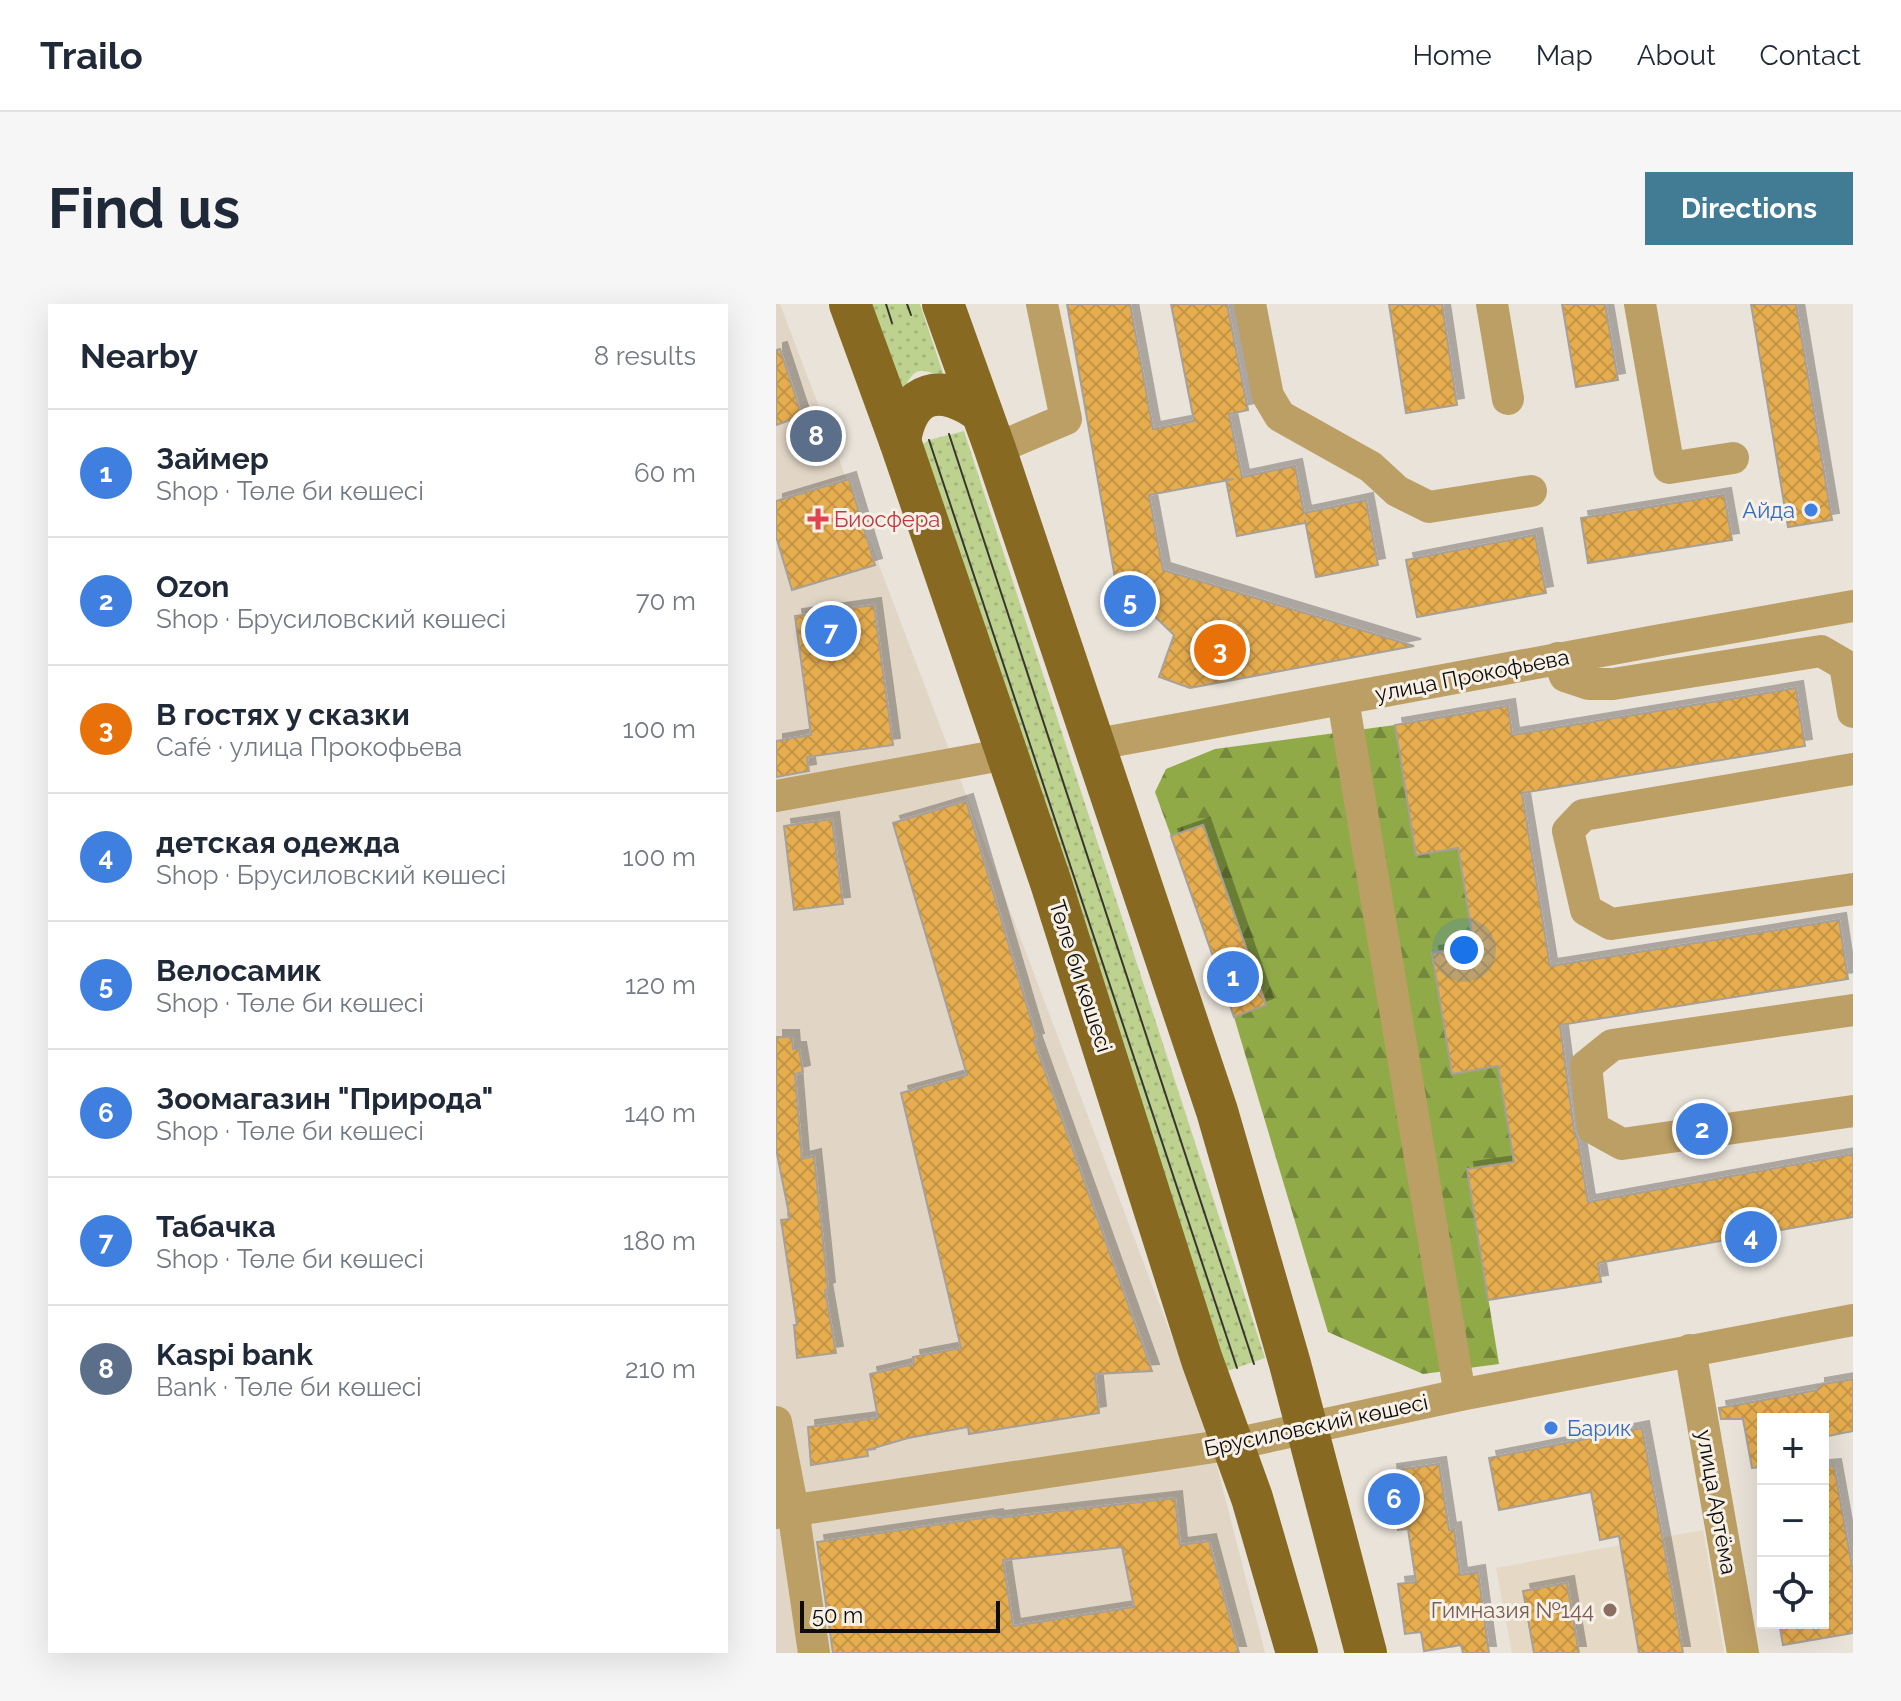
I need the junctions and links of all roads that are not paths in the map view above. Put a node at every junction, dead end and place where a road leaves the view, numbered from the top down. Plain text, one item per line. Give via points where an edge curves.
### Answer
1 (850, 304) edge
2 (943, 304) edge
3 (1042, 304) edge
4 (1250, 304) edge
5 (1492, 304) edge
6 (1640, 304) edge
7 (1508, 399) dead end
8 (988, 430) junction
9 (900, 441) junction
10 (1733, 458) dead end
11 (1531, 491) dead end
12 (1853, 606) edge
13 (1558, 658) junction
14 (1343, 700) junction
15 (1853, 712) edge
16 (1092, 745) junction
17 (1007, 754) junction
18 (1853, 769) edge
19 (776, 796) edge
20 (1853, 889) edge
21 (1853, 1010) edge
22 (1853, 1111) edge
23 (1853, 1320) edge
24 (1690, 1350) junction
25 (1460, 1395) junction
26 (776, 1422) edge
27 (1306, 1427) junction
28 (1234, 1444) junction
29 (784, 1512) edge
30 (814, 1653) edge
31 (1297, 1653) edge
32 (1366, 1653) edge
33 (1743, 1653) edge

1 - 9 main road, Төле би көшесі
2 - 8 main road
3 - 8 street via 1066,419
4 - 11 street via 1268,396 1280,416 1429,507
5 - 7 street
6 - 10 street via 1669,468
8 - 9 main road via 962,398 947,394 911,407
8 - 16 main road
9 - 17 main road, Төле би көшесі
12 - 13 street, улица Прокофьева
13 - 14 street, улица Прокофьева
13 - 15 street via 1565,676 1613,684 1821,651 1845,665
14 - 16 street, улица Прокофьева
14 - 25 street
16 - 27 main road via 1217,1111
17 - 19 street
17 - 28 main road, Төле би көшесі via 1202,1360
18 - 20 street via 1583,815 1568,831 1586,910 1611,924
21 - 22 street via 1612,1045 1586,1066 1593,1128 1622,1144
23 - 24 street, Брусиловский көшесі
24 - 25 street, Брусиловский көшесі
24 - 33 street, улица Артёма
25 - 27 street, Брусиловский көшесі
26 - 29 street
27 - 28 street, Брусиловский көшесі
27 - 32 main road
28 - 29 street, Брусиловский көшесі
28 - 31 main road, Төле би көшесі
29 - 30 street

